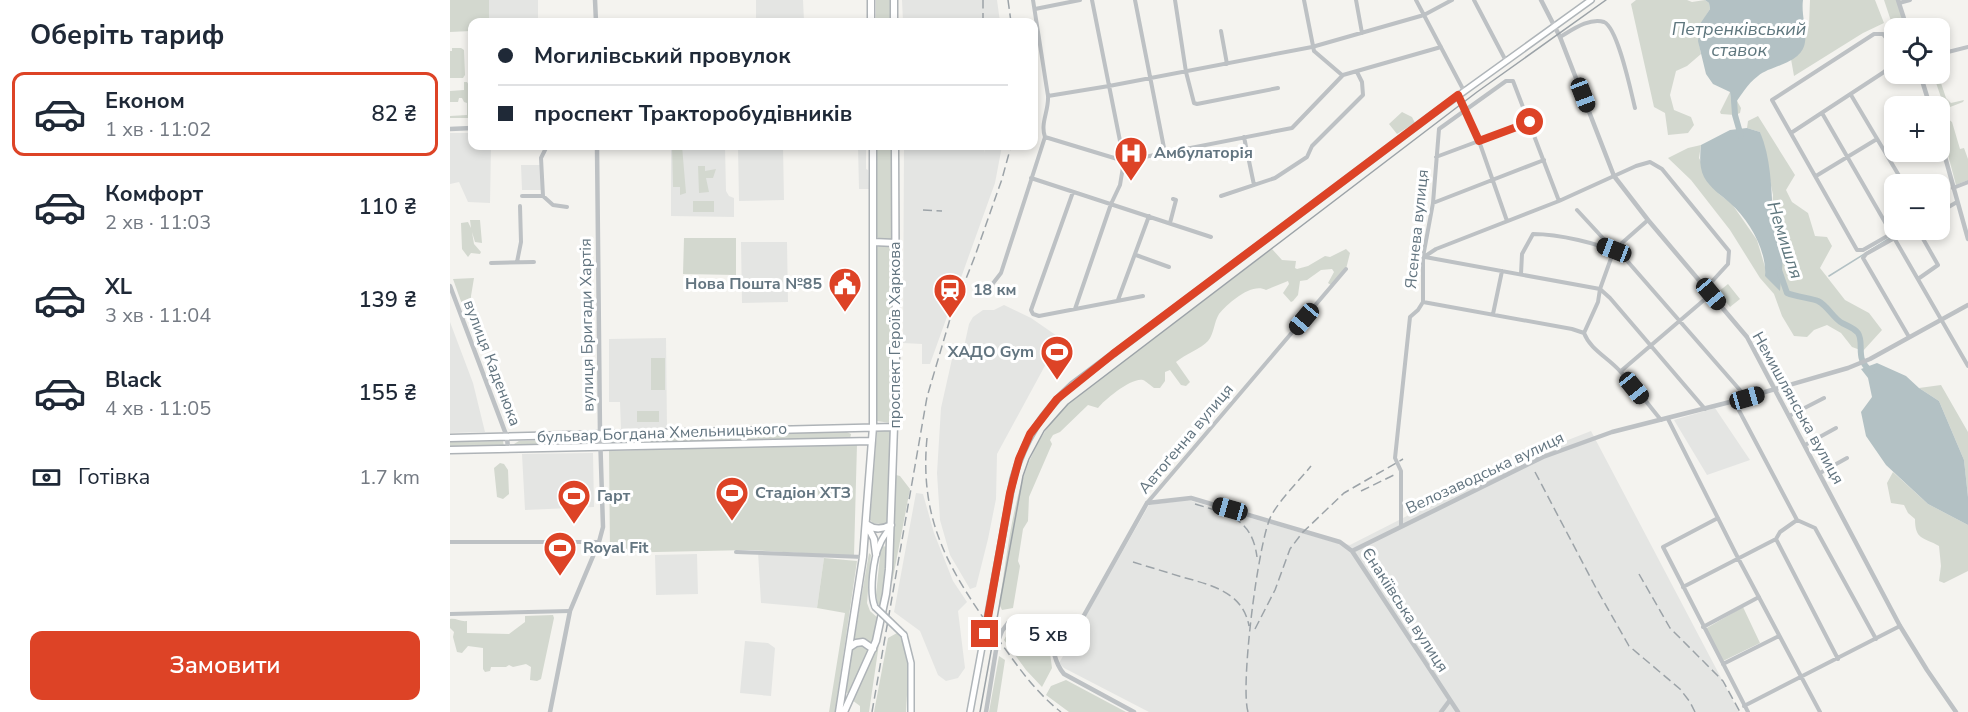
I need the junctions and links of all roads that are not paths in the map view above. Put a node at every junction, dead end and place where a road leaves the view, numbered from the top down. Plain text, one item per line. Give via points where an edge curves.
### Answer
1 (595, 0) edge
2 (871, 0) edge
3 (894, 0) edge
4 (1033, 0) edge
5 (1080, 0) edge
6 (1092, 0) edge
7 (1136, 0) edge
8 (1175, 0) edge
9 (1304, 0) edge
10 (1356, 0) edge
11 (1416, 0) edge
12 (1452, 0) edge
13 (1473, 0) edge
14 (1541, 0) edge
15 (1591, 0) edge
16 (1910, 0) edge
17 (1898, 1) edge
18 (1035, 9) junction
19 (1424, 15) junction
20 (596, 18) edge
21 (871, 18) edge
22 (894, 18) edge
23 (1036, 18) edge
24 (1903, 18) edge
25 (1556, 25) junction
26 (1038, 29) edge
27 (1221, 31) dead end
28 (1362, 33) junction
29 (1884, 35) edge
30 (1560, 37) junction
31 (1312, 47) junction
32 (1441, 47) junction
33 (1968, 47) edge
34 (1950, 52) edge
35 (1506, 61) junction
36 (1227, 64) junction
37 (1186, 72) junction
38 (1357, 72) junction
39 (1884, 72) edge
40 (1342, 75) junction
41 (1150, 78) junction
42 (1109, 86) junction
43 (1278, 88) dead end
44 (1461, 93) junction
45 (1851, 94) junction
46 (1048, 96) junction
47 (1635, 108) dead end
48 (1465, 110) junction
49 (1822, 113) junction
50 (1530, 122) junction
51 (468, 128) edge
52 (450, 129) edge
53 (1791, 133) junction
54 (1045, 137) junction
55 (1244, 137) junction
56 (1877, 139) junction
57 (1479, 141) junction
58 (545, 150) edge
59 (597, 150) edge
60 (873, 150) edge
61 (895, 150) edge
62 (1165, 153) junction
63 (1436, 157) junction
64 (1847, 158) junction
65 (1544, 160) junction
66 (1124, 161) junction
67 (1946, 162) edge
68 (1898, 174) edge
69 (1614, 176) junction
70 (1816, 177) junction
71 (1031, 178) junction
72 (1494, 179) junction
73 (1968, 182) edge
74 (1254, 185) junction
75 (1953, 188) junction
76 (1073, 192) junction
77 (543, 195) junction
78 (522, 196) dead end
79 (1221, 196) dead end
80 (1173, 198) dead end
81 (1559, 201) junction
82 (1957, 202) junction
83 (1433, 203) junction
84 (1111, 204) junction
85 (520, 206) dead end
86 (1950, 206) edge
87 (567, 207) dead end
88 (1577, 210) dead end
89 (1149, 216) junction
90 (1648, 220) junction
91 (1507, 221) junction
92 (1884, 222) edge
93 (1170, 223) junction
94 (1211, 237) dead end
95 (1968, 239) edge
96 (1885, 240) edge
97 (1894, 240) edge
98 (1924, 240) edge
99 (873, 242) junction
100 (896, 243) junction
101 (1614, 250) junction
102 (1862, 254) junction
103 (1136, 255) junction
104 (1424, 257) junction
105 (517, 262) junction
106 (534, 262) dead end
107 (492, 263) dead end
108 (1168, 267) dead end
109 (1346, 269) dead end
110 (1502, 271) junction
111 (1521, 274) junction
112 (1918, 279) junction
113 (450, 286) edge
114 (1706, 288) junction
115 (1600, 289) junction
116 (987, 291) dead end
117 (1711, 294) junction
118 (1143, 296) dead end
119 (1118, 300) junction
120 (1423, 302) junction
121 (1968, 305) edge
122 (1075, 309) junction
123 (1493, 314) junction
124 (1942, 319) junction
125 (1681, 321) junction
126 (1584, 333) junction
127 (1909, 337) junction
128 (1651, 344) junction
129 (1968, 366) edge
130 (1621, 371) junction
131 (1775, 390) junction
132 (1747, 398) junction
133 (1824, 398) dead end
134 (1734, 401) junction
135 (1705, 409) junction
136 (1790, 416) junction
137 (1668, 419) junction
138 (1661, 421) junction
139 (873, 427) junction
140 (895, 427) junction
141 (1836, 428) dead end
142 (600, 434) junction
143 (507, 437) junction
144 (450, 438) edge
145 (872, 441) junction
146 (1805, 445) junction
147 (600, 447) junction
148 (508, 449) junction
149 (450, 450) edge
150 (1847, 458) dead end
151 (1820, 473) junction
152 (1147, 503) junction
153 (1718, 518) junction
154 (1797, 520) junction
155 (867, 524) junction
156 (891, 525) junction
157 (1401, 525) junction
158 (1776, 539) junction
159 (450, 542) edge
160 (599, 542) junction
161 (1352, 551) junction
162 (736, 552) dead end
163 (876, 554) junction
164 (863, 556) junction
165 (1738, 558) junction
166 (1683, 587) junction
167 (1759, 597) junction
168 (570, 611) junction
169 (450, 614) edge
170 (1050, 626) junction
171 (1900, 626) junction
172 (1703, 627) junction
173 (1779, 636) junction
174 (1876, 639) junction
175 (850, 647) junction
176 (873, 649) junction
177 (1838, 659) junction
178 (1723, 664) junction
179 (1802, 678) junction
180 (843, 684) junction
181 (853, 693) junction
182 (1450, 700) junction
183 (1744, 706) junction
184 (550, 712) edge
185 (839, 712) edge
186 (844, 712) edge
187 (911, 712) edge
188 (970, 712) edge
189 (986, 712) edge
190 (1134, 712) edge
191 (1441, 712) edge
192 (1458, 712) edge
193 (1748, 712) edge
194 (1820, 712) edge
195 (1956, 712) edge

1 - 20 street
2 - 21 main road
3 - 22 main road
4 - 18 street
5 - 18 street
6 - 42 street
7 - 41 street
8 - 37 street
9 - 31 street
10 - 28 street
11 - 19 street
12 - 19 street
13 - 35 street
14 - 25 street, Немишлянська вулиця
15 - 25 main road
16 - 17 street
17 - 24 street
18 - 23 street
19 - 28 street
19 - 32 street
25 - 30 street, Немишлянська вулиця
25 - 35 main road
26 - 46 street
27 - 36 street
28 - 31 street
29 - 53 street via 1869,36 1772,100
30 - 47 street via 1581,25 1604,22 1616,40
30 - 69 street, Немишлянська вулиця
31 - 36 street
31 - 40 street
32 - 38 street
32 - 44 street
33 - 34 street
35 - 44 main road
36 - 37 street
37 - 41 street
37 - 43 street via 1197,104
38 - 40 street
38 - 74 street via 1363,95 1312,146 1307,157 1275,178
39 - 45 street
40 - 55 street via 1296,126
41 - 42 street
41 - 62 street
42 - 46 street
42 - 66 street
44 - 48 street
44 - 188 main road via 1072,385 1043,415 1024,446 1013,479
45 - 49 street
45 - 56 street
46 - 54 street
48 - 50 street, Ясенева вулиця via 1511,80
48 - 57 street
48 - 63 street, Ясенева вулиця via 1439,129
49 - 53 street
49 - 64 street
50 - 57 street
50 - 65 street
51 - 52 street
53 - 70 street
54 - 66 street
54 - 71 street
55 - 62 street
55 - 74 street
56 - 64 street
56 - 68 street
57 - 63 street
57 - 72 street
58 - 77 street via 541,158
59 - 142 street, вулиця Бригади Хартія
60 - 99 main road, проспект Героїв Харкова
61 - 100 main road, проспект Героїв Харкова
62 - 66 street
63 - 83 street, Ясенева вулиця
64 - 70 street
64 - 92 street
65 - 72 street
65 - 81 street
66 - 84 street via 1120,185
67 - 75 street
69 - 81 street
69 - 90 street, Немишлянська вулиця
69 - 114 street via 1650,162 1662,169 1729,251 1728,264
70 - 102 street
71 - 76 street
71 - 116 street via 1001,273
72 - 83 street
72 - 91 street
73 - 75 street
74 - 79 street
75 - 82 street
76 - 84 street
76 - 122 street via 1031,310 1039,316
77 - 78 street
77 - 87 street via 553,204
80 - 93 street via 1176,200
81 - 91 street
82 - 86 street
82 - 95 street
83 - 104 street, Ясенева вулиця
84 - 89 street
84 - 122 street
85 - 105 street
88 - 101 street
89 - 93 street
89 - 103 street
90 - 101 street
90 - 114 street, Немишлянська вулиця
91 - 104 street
93 - 94 street
96 - 102 street
97 - 112 street
98 - 112 street via 1938,265
99 - 100 main road
99 - 139 main road, проспект Героїв Харкова
100 - 140 main road, проспект Героїв Харкова
101 - 111 street via 1533,234 1522,254
101 - 115 street
101 - 125 street
102 - 127 street
103 - 108 street
103 - 119 street
104 - 110 street
104 - 120 street, Ясенева вулиця
105 - 106 street
105 - 107 street
109 - 152 street, Автоґенна вулиця
110 - 111 street
110 - 123 street
111 - 115 street
112 - 124 street
113 - 143 street, вулиця Каденюка
114 - 117 street, Немишлянська вулиця
115 - 126 street
115 - 128 street
117 - 125 street
117 - 131 street, Немишлянська вулиця via 1747,337
118 - 119 street
119 - 122 street
120 - 123 street
120 - 157 street, Ясенева вулиця via 1410,317 1395,458 1401,471
121 - 124 street, Велозаводська вулиця
123 - 126 street
124 - 127 street, Велозаводська вулиця
124 - 129 street
125 - 128 street
125 - 132 street
126 - 130 street via 1591,347
127 - 131 street, Велозаводська вулиця via 1855,365
128 - 130 street
128 - 135 street
130 - 138 street
131 - 132 street, Велозаводська вулиця
131 - 136 street, Немишлянська вулиця
132 - 134 street, Велозаводська вулиця
133 - 136 street
134 - 135 street, Велозаводська вулиця
134 - 154 street
135 - 137 street, Велозаводська вулиця
136 - 146 street, Немишлянська вулиця
137 - 138 street, Велозаводська вулиця
137 - 153 street
138 - 157 street, Велозаводська вулиця via 1612,432 1543,457
139 - 140 main road, бульвар Богдана Хмельницького
139 - 142 main road, бульвар Богдана Хмельницького
139 - 145 main road, проспект Героїв Харкова
140 - 156 main road, проспект Героїв Харкова
141 - 146 street
142 - 143 main road, бульвар Богдана Хмельницького
142 - 147 street, вулиця Бригади Хартія
143 - 144 main road, бульвар Богдана Хмельницького
143 - 148 street, вулиця Каденюка
145 - 147 main road, бульвар Богдана Хмельницького
145 - 155 main road, проспект Героїв Харкова
146 - 151 street, Немишлянська вулиця
147 - 148 main road, бульвар Богдана Хмельницького
147 - 160 street, вулиця Бригади Хартія via 603,527
148 - 149 main road, бульвар Богдана Хмельницького
150 - 151 street
151 - 171 street, Немишлянська вулиця
152 - 161 street, Єнакіївська вулиця via 1191,498 1340,542
152 - 170 street, Автоґенна вулиця via 1085,616
153 - 165 street
153 - 166 street via 1662,547
154 - 158 street
154 - 174 street via 1815,528
155 - 156 main road via 877,528
155 - 163 main road
155 - 164 main road, проспект Героїв Харкова
156 - 163 main road
156 - 176 main road, проспект Героїв Харкова via 886,594
157 - 161 street, Велозаводська вулиця
158 - 165 street
158 - 177 street
159 - 160 street
160 - 168 street, вулиця Бригади Хартія
161 - 182 street, Єнакіївська вулиця
162 - 164 street
163 - 187 main road, bridge via 874,607 904,635 911,663
164 - 175 main road, проспект Героїв Харкова
165 - 166 street
165 - 167 street
166 - 172 street
167 - 172 street
167 - 173 street
168 - 169 street
168 - 184 street, вулиця Бригади Хартія
170 - 189 street, Автоґенна вулиця via 1025,618 1006,625 997,644
170 - 190 street via 1055,657 1064,674
171 - 174 street
171 - 195 street, Немишлянська вулиця
172 - 178 street
173 - 178 street
173 - 179 street
174 - 177 street
175 - 176 main road via 863,642
175 - 180 main road, проспект Героїв Харкова
176 - 181 main road, проспект Героїв Харкова
177 - 179 street
178 - 183 street
179 - 183 street
179 - 194 street
180 - 181 main road via 846,694
180 - 185 main road, проспект Героїв Харкова
181 - 186 main road, проспект Героїв Харкова
182 - 191 street
182 - 192 street, Єнакіївська вулиця
183 - 193 street

